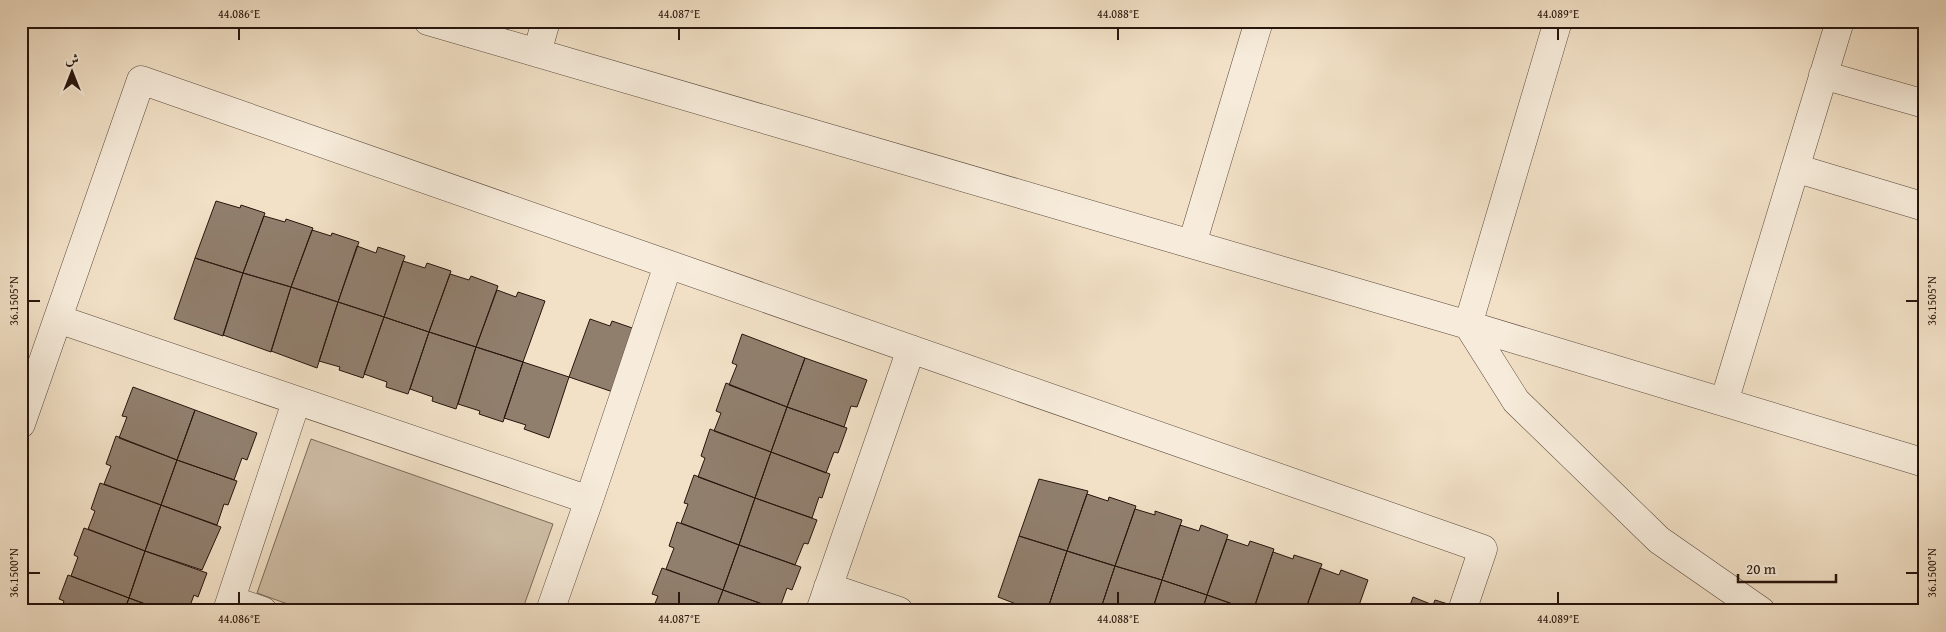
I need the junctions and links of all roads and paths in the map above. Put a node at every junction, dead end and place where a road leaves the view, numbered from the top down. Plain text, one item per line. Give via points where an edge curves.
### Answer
1 (428, 21) edge
2 (546, 21) edge
3 (1259, 21) edge
4 (1558, 21) edge
5 (1840, 21) edge
6 (537, 53) junction
7 (1823, 75) junction
8 (1925, 104) edge
9 (1795, 168) junction
10 (1925, 207) edge
11 (1192, 244) junction
12 (668, 265) junction
13 (58, 319) junction
14 (1468, 325) junction
15 (911, 349) junction
16 (296, 402) junction
17 (1724, 402) junction
18 (21, 424) edge
19 (1925, 463) edge
20 (590, 500) junction
21 (824, 599) edge
22 (229, 605) edge
23 (263, 611) edge
24 (550, 611) edge
25 (899, 611) edge
26 (1462, 611) edge
27 (1761, 611) edge

1 - 6 street
2 - 6 street
3 - 11 street
4 - 14 street
5 - 7 street
6 - 11 street
7 - 8 street
7 - 9 street
9 - 10 street
9 - 17 street
11 - 14 street
12 - 13 street via 141,80
12 - 15 street
12 - 20 street
13 - 16 street
13 - 18 street
14 - 17 street
14 - 27 street via 1516,401 1659,540
15 - 21 street
15 - 26 street via 1483,549
16 - 20 street
16 - 22 street
17 - 19 street
20 - 24 street
21 - 25 street
22 - 23 street

